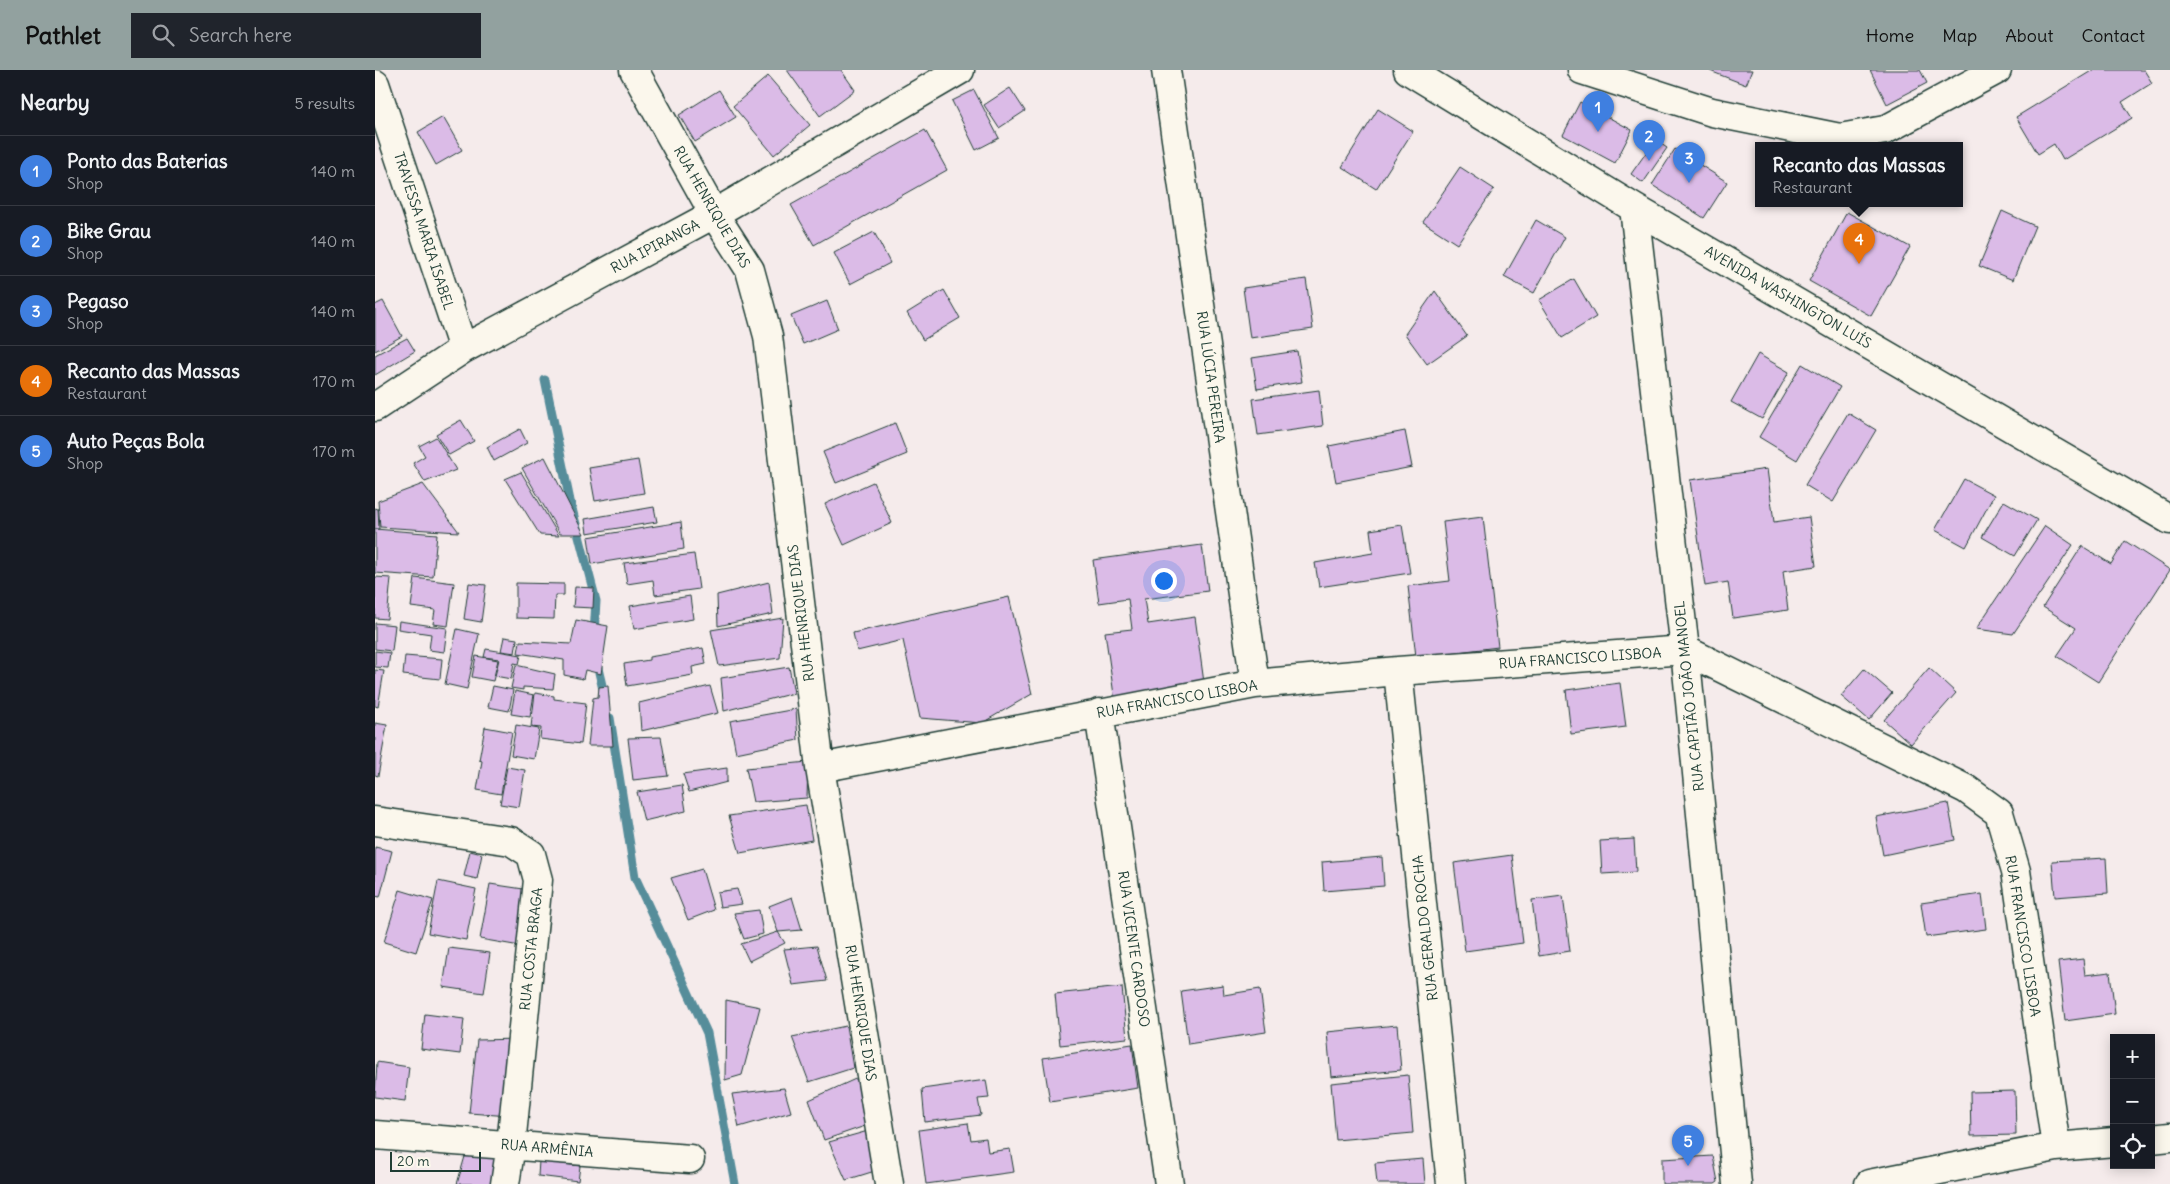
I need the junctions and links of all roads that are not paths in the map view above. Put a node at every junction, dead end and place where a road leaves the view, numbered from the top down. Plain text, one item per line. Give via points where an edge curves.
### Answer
1 (634, 70) edge
2 (960, 70) edge
3 (1166, 70) edge
4 (1408, 70) edge
5 (1582, 70) edge
6 (1997, 70) edge
7 (375, 84) edge
8 (1634, 208) junction
9 (714, 214) junction
10 (463, 349) junction
11 (375, 407) edge
12 (2170, 520) edge
13 (1685, 650) junction
14 (1398, 671) junction
15 (1255, 684) junction
16 (1099, 713) junction
17 (820, 768) junction
18 (375, 821) edge
19 (375, 1135) edge
20 (2170, 1137) edge
21 (2155, 1139) edge
22 (2110, 1142) edge
23 (511, 1145) junction
24 (2056, 1147) junction
25 (690, 1160) dead end
26 (505, 1184) edge
27 (889, 1184) edge
28 (1169, 1184) edge
29 (1451, 1184) edge
30 (1737, 1184) edge
31 (1869, 1184) edge

1 - 9 street, RUA HENRIQUE DIAS
2 - 9 street, RUA IPIRANGA
3 - 15 street, RUA LÚCIA PEREIRA
4 - 8 street, AVENIDA WASHINGTON LUÍS
5 - 6 street via 1713,112 1839,138 1885,130
7 - 10 street, TRAVESSA MARIA ISABEL
8 - 12 street, AVENIDA WASHINGTON LUÍS
8 - 13 street, RUA CAPITÃO JOÃO MANOEL
9 - 10 street, RUA IPIRANGA
9 - 17 street, RUA HENRIQUE DIAS via 750,270 768,336
10 - 11 street, RUA IPIRANGA
13 - 14 street, RUA FRANCISCO LISBOA
13 - 24 street, RUA FRANCISCO LISBOA via 1966,789 1999,813 2016,871
13 - 30 street, RUA CAPITÃO JOÃO MANOEL
14 - 15 street, RUA FRANCISCO LISBOA
14 - 29 street, RUA GERALDO ROCHA
15 - 16 street, RUA FRANCISCO LISBOA
16 - 17 street, RUA FRANCISCO LISBOA
16 - 28 street, RUA VICENTE CARDOSO
17 - 27 street, RUA HENRIQUE DIAS
18 - 23 street, RUA COSTA BRAGA via 511,841 531,854 538,880
19 - 23 street, RUA ARMÊNIA
20 - 21 street
22 - 24 street
23 - 25 street, RUA ARMÊNIA
23 - 26 street, RUA COSTA BRAGA
24 - 31 street

